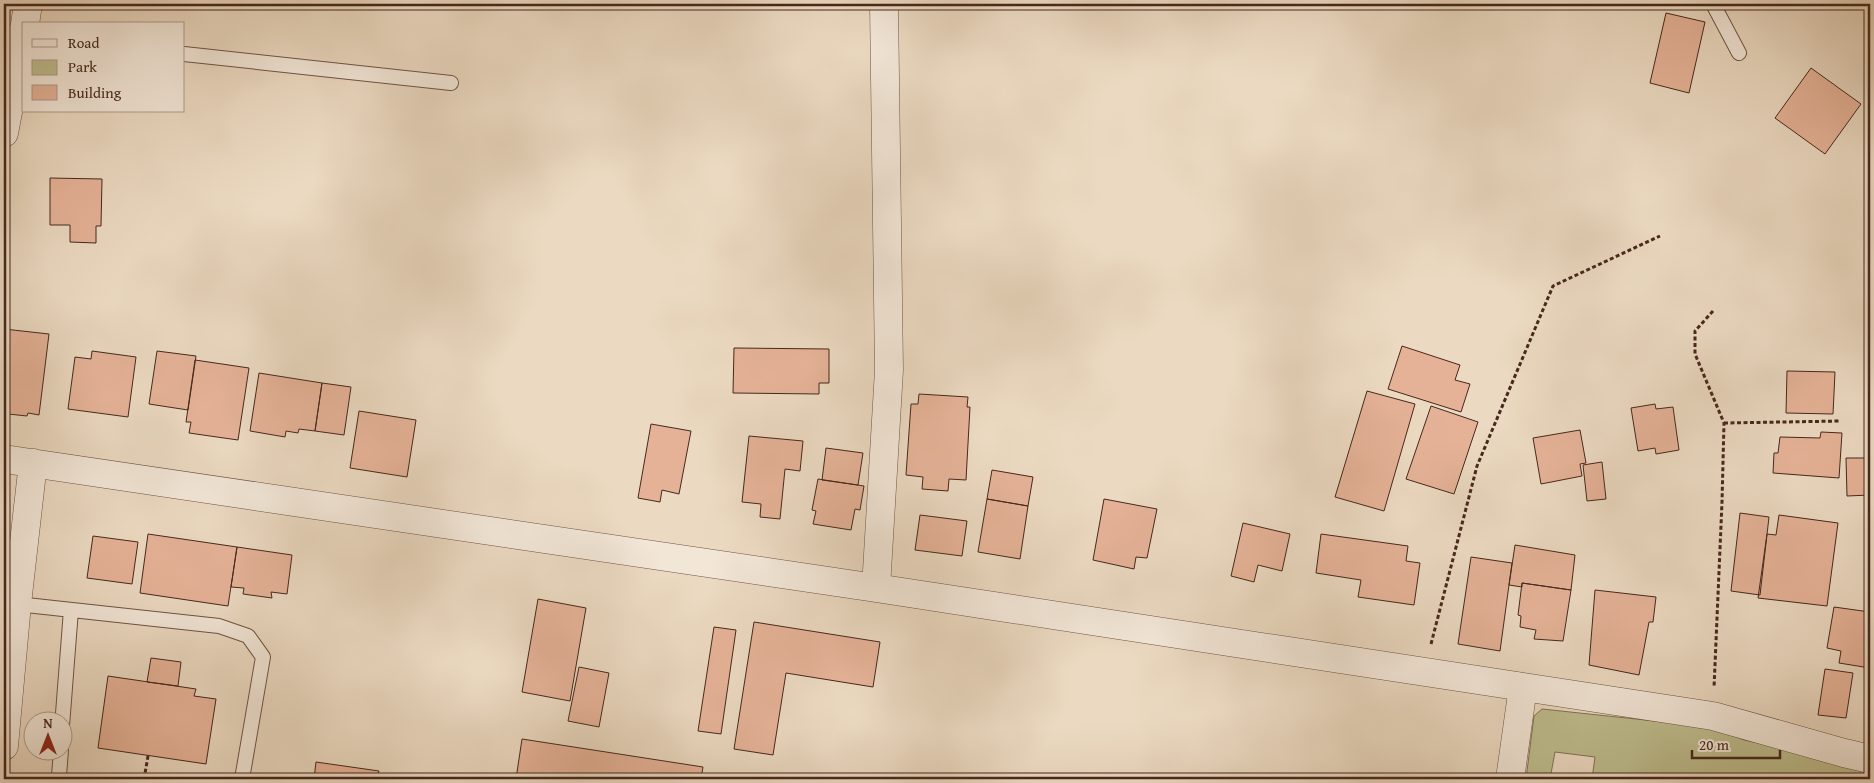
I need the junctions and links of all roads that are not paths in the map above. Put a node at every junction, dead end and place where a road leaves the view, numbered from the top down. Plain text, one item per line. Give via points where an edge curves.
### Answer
1 (28, 4) edge
2 (884, 4) edge
3 (1714, 4) edge
4 (25, 22) edge
5 (22, 41) edge
6 (1739, 53) dead end
7 (185, 54) edge
8 (451, 83) dead end
9 (4, 133) edge
10 (4, 459) edge
11 (33, 463) junction
12 (876, 588) junction
13 (17, 604) junction
14 (71, 610) junction
15 (1523, 688) junction
16 (63, 710) edge
17 (4, 746) edge
18 (1870, 759) edge
19 (60, 760) edge
20 (61, 779) edge
21 (242, 779) edge
22 (1510, 779) edge

1 - 4 street
2 - 12 street via 890,370
3 - 6 lane
5 - 9 street
7 - 8 lane
10 - 11 street
11 - 12 street
11 - 13 street
12 - 15 street
13 - 14 lane
13 - 17 street
14 - 16 lane
14 - 21 lane via 219,626 248,636 263,657
15 - 18 street via 1713,716
15 - 22 street
19 - 20 lane

